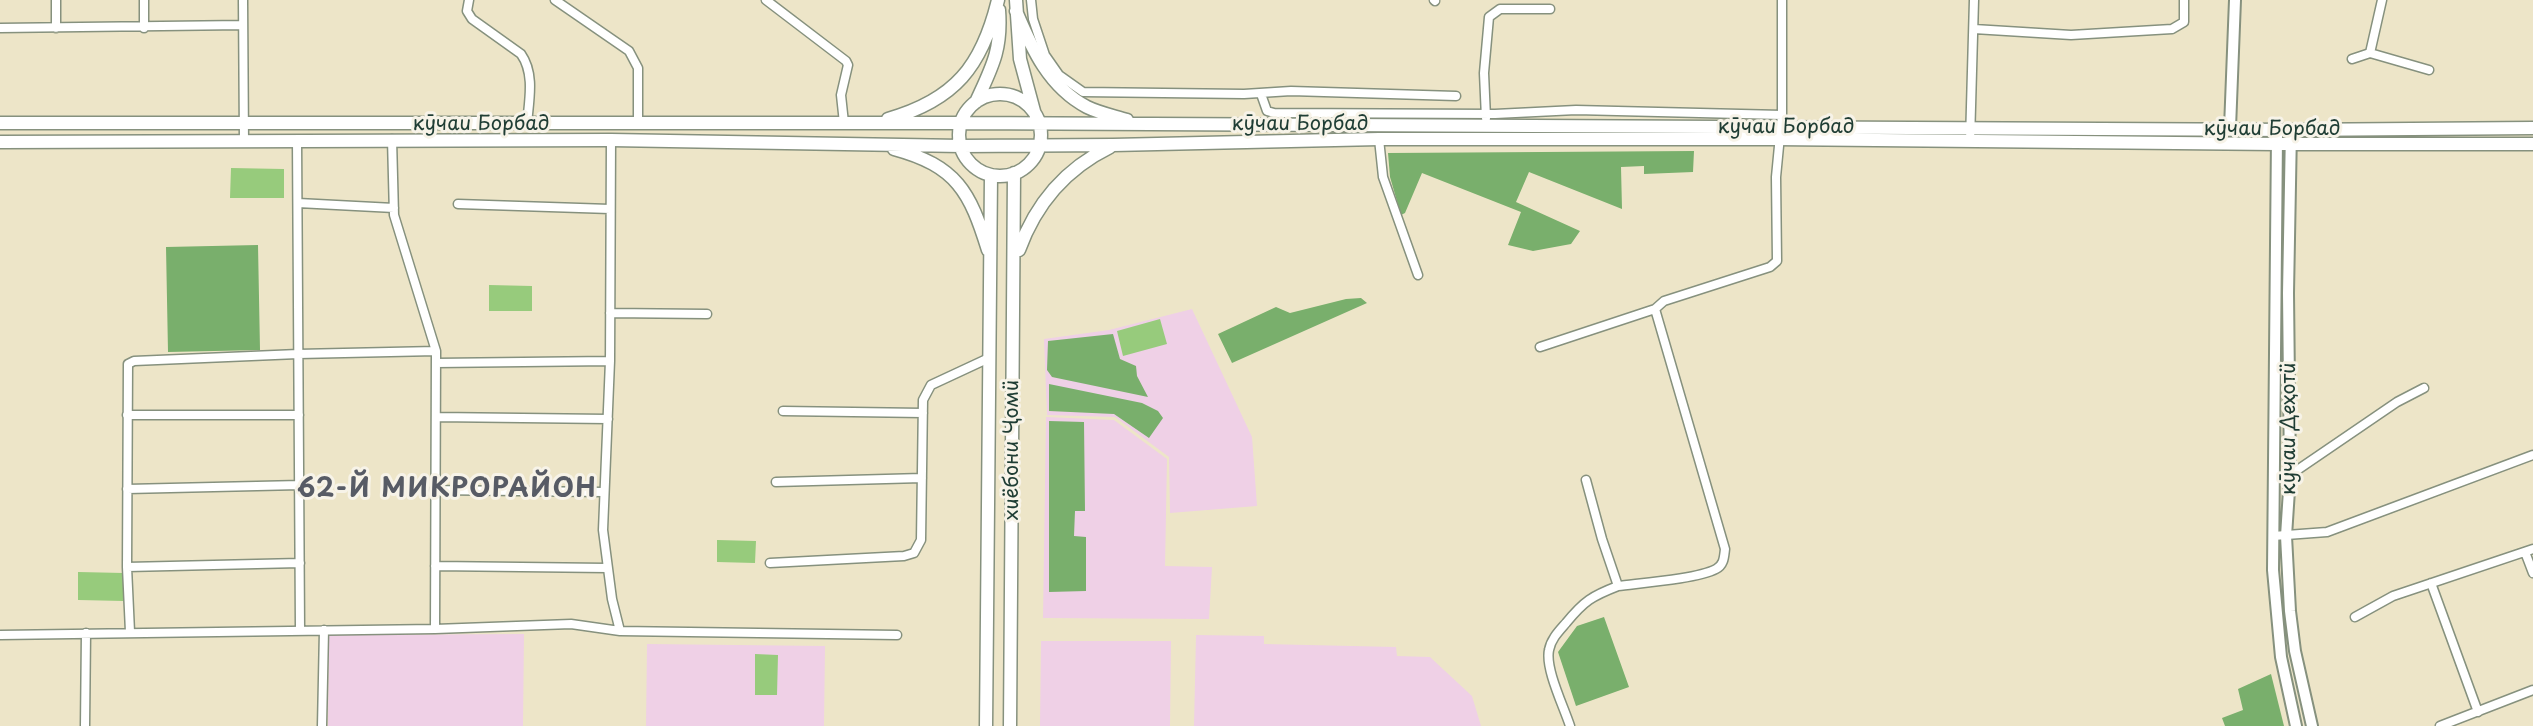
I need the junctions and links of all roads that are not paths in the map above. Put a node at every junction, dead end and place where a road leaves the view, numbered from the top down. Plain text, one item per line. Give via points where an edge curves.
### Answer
1 (56, 0) edge
2 (144, 0) edge
3 (243, 0) edge
4 (469, 0) edge
5 (555, 0) edge
6 (766, 0) edge
7 (998, 0) edge
8 (1031, 0) edge
9 (1782, 0) edge
10 (1974, 0) edge
11 (2184, 0) edge
12 (2235, 0) edge
13 (2382, 0) edge
14 (1016, 6) edge
15 (1550, 9) dead end
16 (243, 25) junction
17 (0, 28) edge
18 (56, 28) junction
19 (144, 28) junction
20 (1974, 29) junction
21 (2370, 53) junction
22 (2352, 59) dead end
23 (1044, 61) junction
24 (2429, 70) dead end
25 (1261, 94) junction
26 (1456, 96) dead end
27 (1081, 97) junction
28 (976, 102) junction
29 (1034, 112) junction
30 (1486, 119) junction
31 (0, 123) edge
32 (638, 123) junction
33 (844, 123) junction
34 (962, 123) junction
35 (244, 124) junction
36 (527, 124) junction
37 (871, 124) junction
38 (1040, 124) junction
39 (1140, 124) junction
40 (1780, 127) junction
41 (1971, 128) junction
42 (2230, 128) junction
43 (2533, 128) edge
44 (2277, 130) junction
45 (2291, 130) junction
46 (392, 139) junction
47 (1379, 139) junction
48 (297, 140) junction
49 (611, 140) junction
50 (0, 142) edge
51 (244, 142) junction
52 (1970, 142) junction
53 (876, 144) junction
54 (1040, 144) junction
55 (2276, 144) junction
56 (2290, 144) junction
57 (2533, 144) edge
58 (1113, 145) junction
59 (961, 146) junction
60 (1014, 173) junction
61 (991, 175) junction
62 (298, 203) junction
63 (458, 204) dead end
64 (394, 208) junction
65 (610, 209) junction
66 (1016, 259) junction
67 (992, 261) junction
68 (1418, 275) dead end
69 (1655, 309) junction
70 (610, 313) junction
71 (707, 314) dead end
72 (1540, 348) dead end
73 (436, 351) junction
74 (298, 354) junction
75 (989, 358) junction
76 (610, 362) junction
77 (436, 363) junction
78 (2424, 388) dead end
79 (783, 411) dead end
80 (923, 413) junction
81 (299, 415) junction
82 (127, 416) junction
83 (436, 417) junction
84 (608, 419) junction
85 (2533, 455) edge
86 (2290, 475) junction
87 (922, 478) junction
88 (1586, 480) dead end
89 (776, 482) dead end
90 (300, 485) junction
91 (127, 489) junction
92 (434, 490) junction
93 (603, 492) junction
94 (2273, 536) junction
95 (2286, 536) junction
96 (2529, 550) edge
97 (300, 563) junction
98 (770, 563) dead end
99 (435, 566) junction
100 (127, 567) junction
101 (607, 568) junction
102 (2533, 573) edge
103 (2432, 583) junction
104 (1618, 586) junction
105 (2355, 617) dead end
106 (300, 629) junction
107 (435, 629) junction
108 (324, 630) junction
109 (620, 631) junction
110 (130, 632) junction
111 (86, 633) junction
112 (0, 635) edge
113 (897, 635) dead end
114 (2533, 690) edge
115 (2478, 712) junction
116 (85, 726) edge
117 (322, 726) edge
118 (986, 726) edge
119 (1011, 726) edge
120 (1570, 726) edge
121 (2296, 726) edge
122 (2312, 726) edge
123 (2440, 726) edge

1 - 18 street
2 - 19 street
3 - 16 street
4 - 36 street via 467,11 472,19 526,61 530,77
5 - 32 street via 630,51 638,68
6 - 33 street via 846,61 841,95
7 - 28 main road via 1001,35
7 - 37 main road via 990,31 971,66 953,87 927,106
8 - 23 street
9 - 40 street
10 - 20 street
11 - 20 street via 2184,22 2172,29 2071,34
12 - 42 street
13 - 21 street
14 - 23 main road
14 - 29 main road via 1020,59
15 - 30 street via 1500,9 1489,17 1484,73
16 - 19 street
16 - 35 street
17 - 18 street
18 - 19 street
20 - 41 street
21 - 22 street
21 - 24 street
23 - 27 main road via 1069,95
25 - 26 street via 1291,91
25 - 27 street
25 - 30 street via 1267,111 1274,113
27 - 39 main road via 1090,108
28 - 29 main road via 987,96 1013,96
28 - 34 main road
29 - 38 main road
30 - 39 main road, кӯчаи Борбад
30 - 40 main road, кӯчаи Борбад
31 - 35 main road, кӯчаи Борбад
32 - 33 main road, кӯчаи Борбад
32 - 36 main road, кӯчаи Борбад
33 - 37 main road, кӯчаи Борбад
34 - 37 main road, кӯчаи Борбад
34 - 38 main road, кӯчаи Борбад
34 - 59 main road
35 - 36 main road, кӯчаи Борбад
35 - 51 street
38 - 39 main road, кӯчаи Борбад
38 - 54 main road
40 - 41 main road, кӯчаи Борбад
40 - 47 main road, кӯчаи Борбад
40 - 52 main road, кӯчаи Борбад
40 - 69 street via 1776,177 1778,261 1770,267 1664,301
41 - 42 main road, кӯчаи Борбад
41 - 52 street
42 - 44 main road, кӯчаи Борбад
43 - 45 main road, кӯчаи Борбад
44 - 45 main road, кӯчаи Борбад
44 - 55 street, кӯчаи Деҳотӣ
45 - 56 street, кӯчаи Деҳотӣ
46 - 48 main road, кӯчаи Борбад
46 - 49 main road, кӯчаи Борбад
46 - 64 street
47 - 58 main road, кӯчаи Борбад
47 - 68 street via 1383,177
48 - 51 main road, кӯчаи Борбад
48 - 62 street
49 - 53 main road, кӯчаи Борбад
49 - 65 street
50 - 51 main road, кӯчаи Борбад
52 - 55 main road, кӯчаи Борбад
53 - 59 main road, кӯчаи Борбад
53 - 67 main road via 915,155 960,184 975,210
54 - 58 main road, кӯчаи Борбад
54 - 59 main road, кӯчаи Борбад
54 - 60 main road via 1035,157
55 - 56 main road, кӯчаи Борбад
55 - 94 street, кӯчаи Деҳотӣ
56 - 57 main road, кӯчаи Борбад
56 - 86 street, кӯчаи Деҳотӣ
58 - 66 main road via 1056,185 1033,216
59 - 61 main road via 971,163
60 - 61 main road
60 - 66 main road, хиёбони Ҷомӣ
61 - 67 main road, хиёбони Ҷомӣ
62 - 64 street
62 - 74 street
63 - 65 street
64 - 73 street
65 - 70 street
66 - 119 main road, хиёбони Ҷомӣ via 1012,331
67 - 75 main road, хиёбони Ҷомӣ
69 - 72 street
69 - 104 street via 1725,555 1716,569
70 - 71 street
70 - 76 street
73 - 74 street
73 - 77 street
74 - 81 street
74 - 82 street via 134,361 128,364
75 - 80 street via 931,385 923,400
75 - 118 main road, хиёбони Ҷомӣ
76 - 77 street
76 - 84 street
77 - 83 street
78 - 86 street
79 - 80 street
80 - 87 street
81 - 82 street
81 - 90 street
82 - 91 street
83 - 84 street
83 - 92 street
84 - 93 street
85 - 95 street via 2327,532
86 - 95 street, кӯчаи Деҳотӣ
87 - 89 street
87 - 98 street via 921,540 914,553
88 - 104 street
90 - 91 street
90 - 97 street
91 - 100 street
92 - 93 street
92 - 99 street
93 - 101 street
94 - 95 street
94 - 121 street, кӯчаи Деҳотӣ via 2276,616
95 - 122 street, кӯчаи Деҳотӣ via 2294,641
96 - 102 street
96 - 103 street
97 - 100 street
97 - 106 street
99 - 101 street
99 - 107 street
100 - 110 street
101 - 109 street
103 - 105 street via 2393,596
103 - 115 street
104 - 120 street via 1579,606 1554,637 1549,650 1549,663
106 - 108 street
106 - 110 street
107 - 108 street
107 - 109 street via 571,624
108 - 117 street
109 - 113 street
110 - 111 street
111 - 112 street
111 - 116 street
114 - 115 street
115 - 123 street

